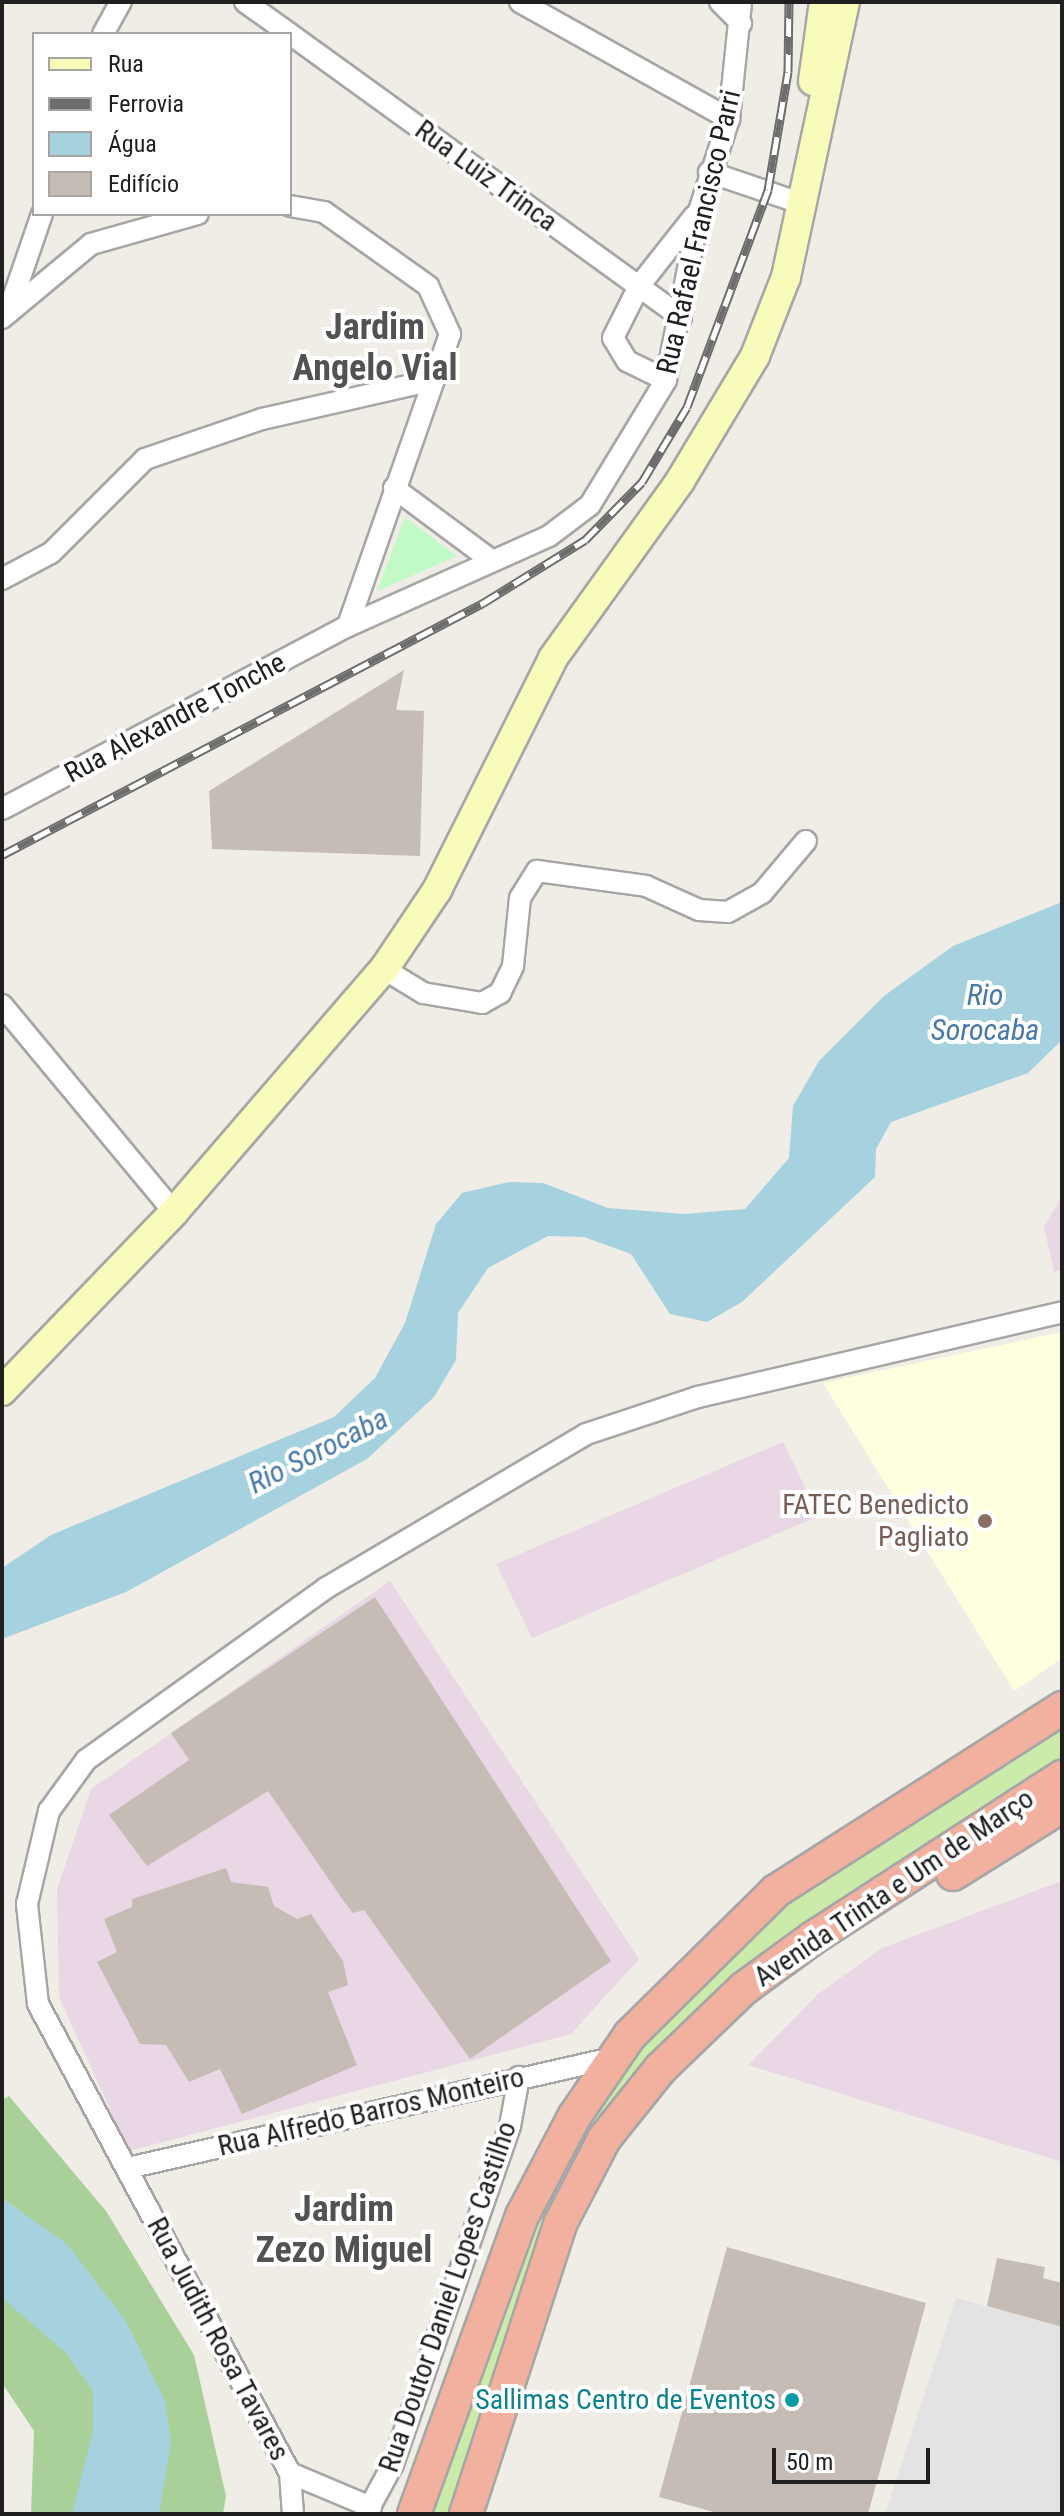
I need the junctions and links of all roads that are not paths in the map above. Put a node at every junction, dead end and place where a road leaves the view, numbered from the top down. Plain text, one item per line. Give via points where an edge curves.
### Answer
1 (121, 2) edge
2 (245, 2) edge
3 (520, 2) edge
4 (720, 2) edge
5 (824, 2) edge
6 (845, 2) edge
7 (741, 12) edge
8 (104, 32) edge
9 (287, 32) edge
10 (292, 35) edge
11 (729, 119) junction
12 (709, 172) junction
13 (806, 195) junction
14 (292, 206) edge
15 (700, 208) junction
16 (41, 216) edge
17 (191, 216) edge
18 (639, 286) junction
19 (5, 314) edge
20 (681, 317) junction
21 (434, 380) junction
22 (666, 380) junction
23 (394, 488) junction
24 (491, 560) junction
25 (2, 579) edge
26 (348, 626) junction
27 (2, 809) edge
28 (806, 841) dead end
29 (384, 969) junction
30 (2, 1005) edge
31 (174, 1212) junction
32 (1062, 1312) edge
33 (2, 1391) edge
34 (1062, 1708) edge
35 (1062, 1777) edge
36 (1062, 1806) edge
37 (743, 1989) junction
38 (615, 2057) junction
39 (519, 2077) junction
40 (128, 2168) junction
41 (290, 2473) junction
42 (369, 2511) edge
43 (293, 2514) edge
44 (414, 2514) edge
45 (466, 2514) edge

1 - 8 street
2 - 9 street, Rua Luiz Trinca
3 - 11 street
4 - 7 street
5 - 13 main road
6 - 13 main road
7 - 11 street, Rua Rafael Francisco Parri
10 - 18 street, Rua Luiz Trinca
11 - 12 street, Rua Rafael Francisco Parri
12 - 13 street
12 - 15 street, Rua Rafael Francisco Parri
13 - 29 main road via 786,277 730,407 553,658 471,831
14 - 21 street via 324,212 428,286 450,334
15 - 18 street
15 - 20 street, Rua Rafael Francisco Parri
16 - 19 street
17 - 19 street via 91,244
18 - 20 street, Rua Luiz Trinca
18 - 22 street via 613,338 627,361
20 - 22 street, Rua Rafael Francisco Parri
21 - 23 street
21 - 25 street via 262,419 145,459 51,553
22 - 24 street, Rua Rafael Francisco Parri via 590,505 549,536
23 - 24 street
23 - 26 street
24 - 26 street, Rua Rafael Francisco Parri
26 - 27 street, Rua Alexandre Tonche
28 - 29 street via 762,893 728,912 699,910 646,886 537,871 520,898 513,966 500,993 482,1003 423,993
29 - 31 main road
30 - 31 street
31 - 33 main road
32 - 40 street, Rua Judith Rosa Tavares via 698,1397 586,1434 326,1588 86,1760 49,1811 28,1918 38,2004
34 - 38 highway, Avenida Trinta e Um de Março via 776,1891 718,1943
35 - 37 highway, Avenida Trinta e Um de Março
36 - 37 highway
37 - 45 highway, Avenida Trinta e Um de Março via 660,2069 604,2139 560,2224
38 - 39 street, Rua Alfredo Barros Monteiro
38 - 44 highway, Avenida Trinta e Um de Março via 522,2216
39 - 40 street, Rua Alfredo Barros Monteiro
39 - 42 street, Rua Doutor Daniel Lopes Castilho via 510,2126 393,2464
40 - 41 street, Rua Judith Rosa Tavares
41 - 42 street
41 - 43 street, Rua Judith Rosa Tavares

